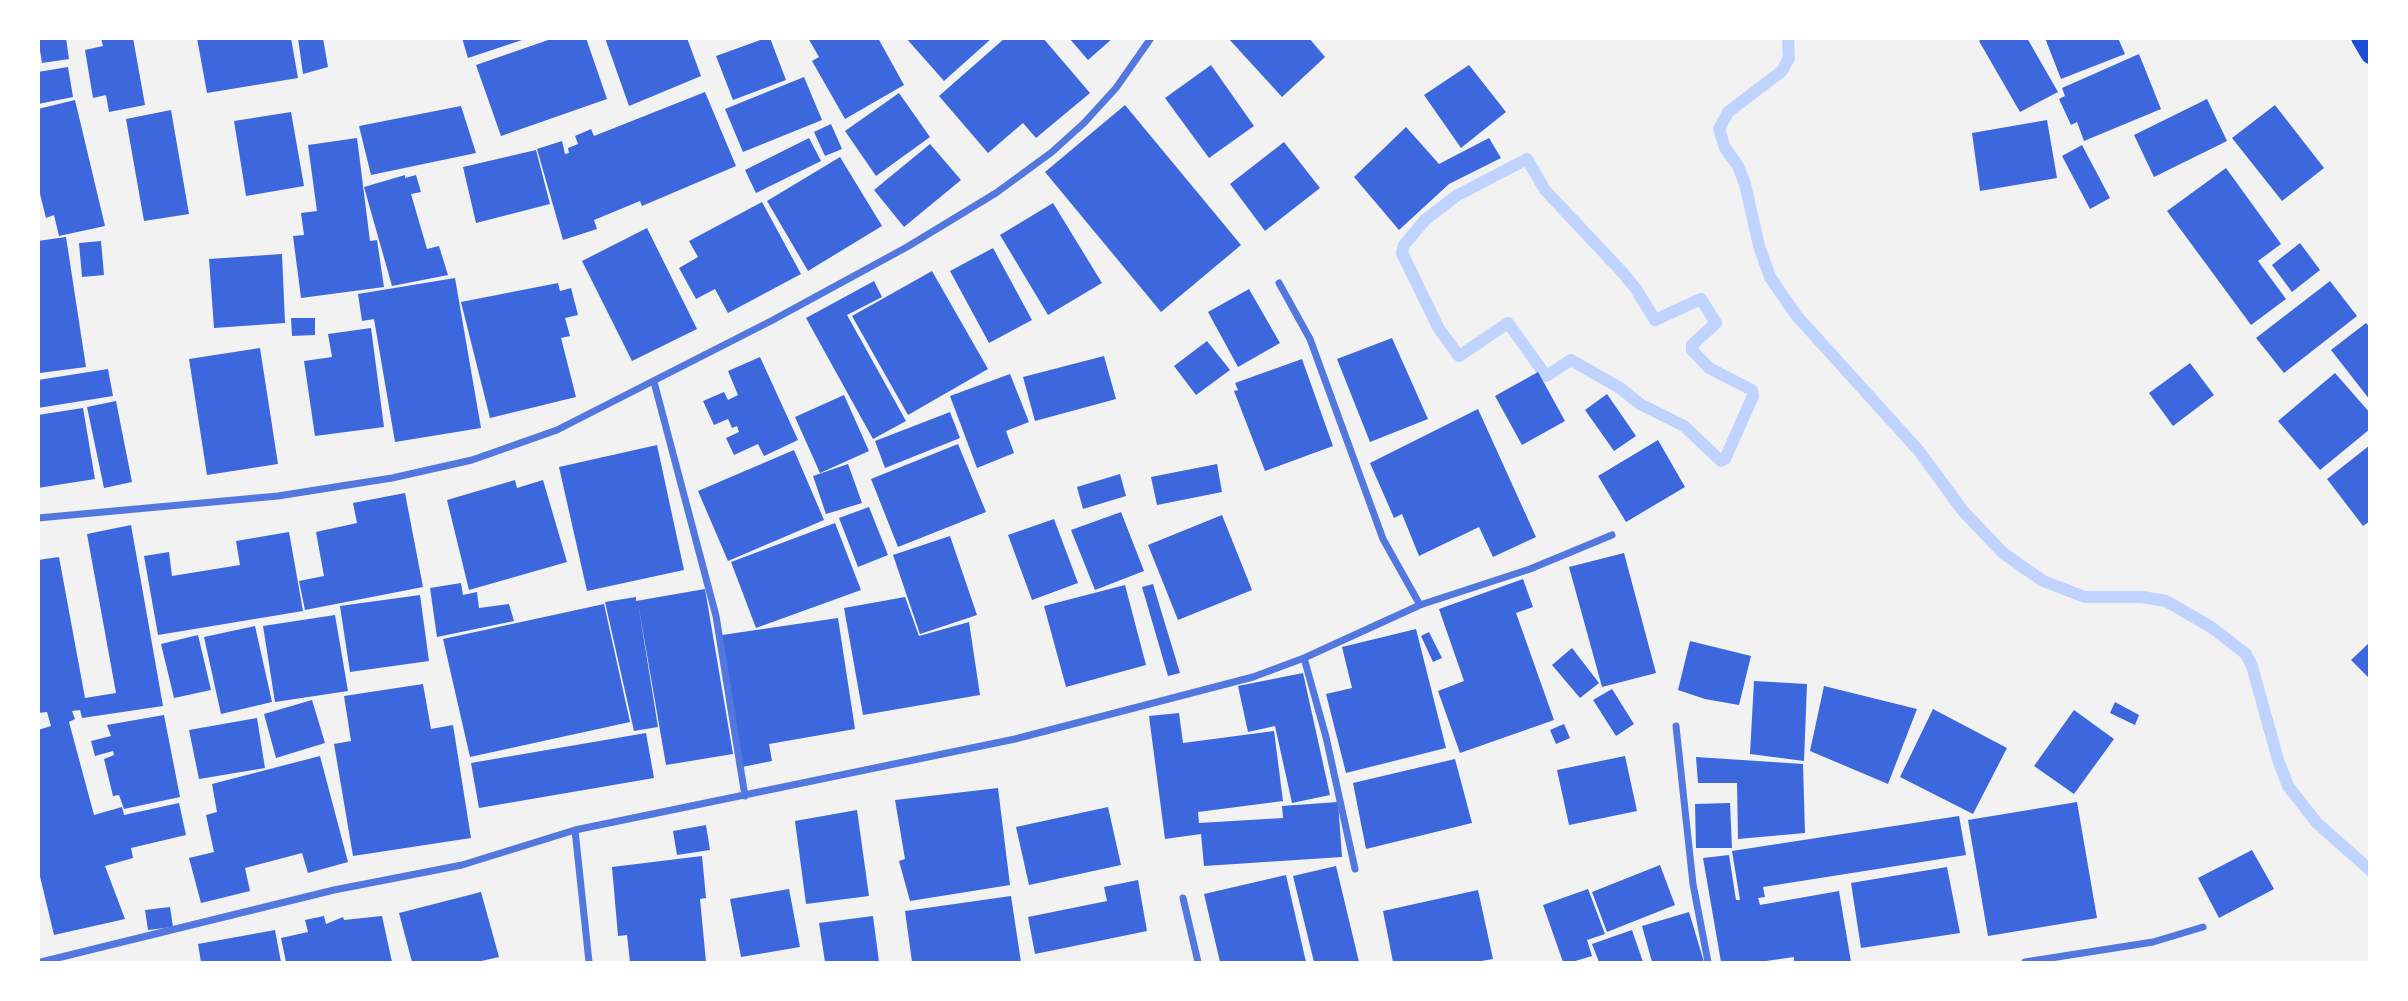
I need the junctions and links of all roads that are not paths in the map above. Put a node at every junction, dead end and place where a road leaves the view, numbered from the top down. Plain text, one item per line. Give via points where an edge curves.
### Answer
1 (1151, 38) edge
2 (2360, 38) edge
3 (2370, 55) edge
4 (1279, 283) dead end
5 (654, 382) junction
6 (38, 518) edge
7 (1612, 535) dead end
8 (1420, 605) junction
9 (1304, 658) junction
10 (1676, 726) dead end
11 (745, 796) junction
12 (575, 830) junction
13 (1355, 869) dead end
14 (1183, 898) dead end
15 (2203, 927) dead end
16 (41, 962) edge
17 (589, 962) edge
18 (1198, 962) edge
19 (1708, 962) edge
20 (2025, 962) edge

1 - 5 street via 1084,123 996,193 908,247
2 - 3 main road
4 - 8 street via 1310,339 1383,539
5 - 6 street via 557,430 472,460 392,478 278,496
5 - 11 street via 716,616
7 - 8 street via 1530,569
8 - 9 street
9 - 11 street via 1253,677 1015,738
9 - 13 street
10 - 19 street via 1693,884
11 - 12 street
12 - 16 street via 462,865 321,893
12 - 17 street
14 - 18 street
15 - 20 street via 2153,942

